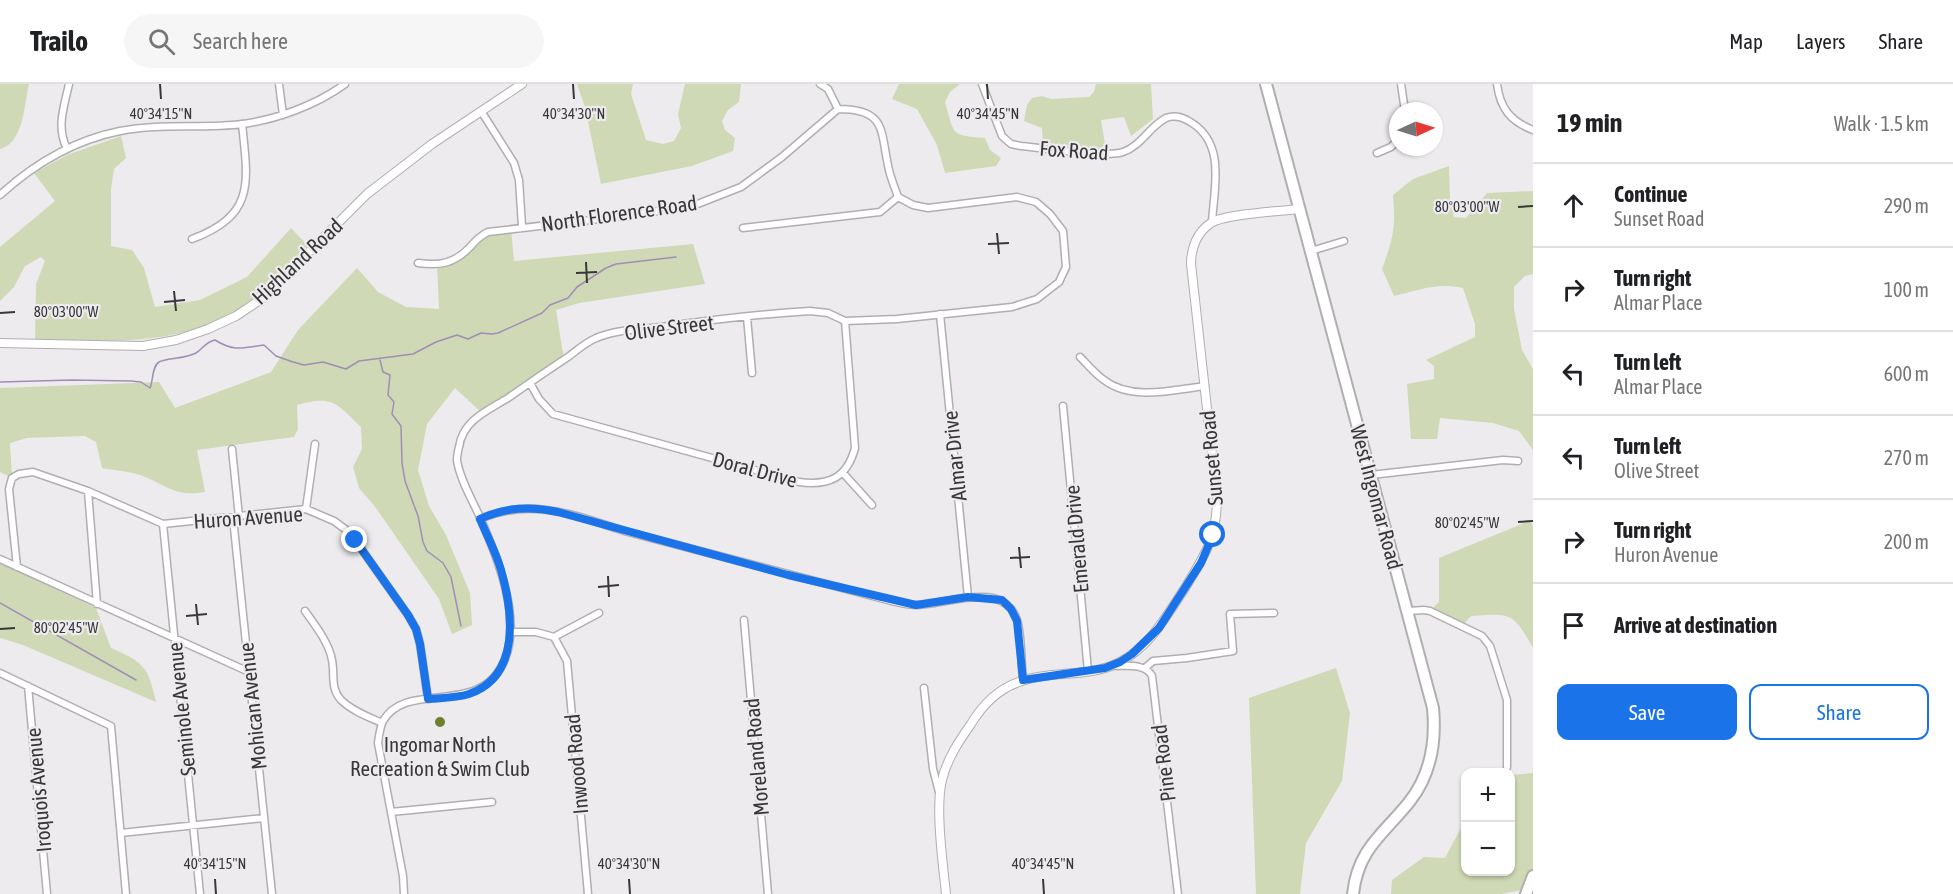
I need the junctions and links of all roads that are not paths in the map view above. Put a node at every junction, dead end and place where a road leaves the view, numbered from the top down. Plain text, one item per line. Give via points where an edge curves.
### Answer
1 (69, 84) edge
2 (279, 84) edge
3 (345, 84) edge
4 (522, 84) edge
5 (820, 84) edge
6 (982, 84) edge
7 (1266, 84) edge
8 (1401, 84) edge
9 (1497, 84) edge
10 (1404, 102) edge
11 (838, 109) junction
12 (481, 111) junction
13 (283, 115) junction
14 (242, 124) junction
15 (1533, 130) edge
16 (1389, 148) edge
17 (68, 149) junction
18 (1377, 153) dead end
19 (0, 195) edge
20 (898, 197) junction
21 (1300, 209) junction
22 (1212, 222) junction
23 (522, 226) junction
24 (743, 228) dead end
25 (192, 239) dead end
26 (1344, 241) dead end
27 (1311, 251) junction
28 (418, 263) dead end
29 (940, 314) junction
30 (747, 317) junction
31 (845, 321) junction
32 (0, 344) edge
33 (1080, 357) dead end
34 (752, 373) dead end
35 (530, 383) junction
36 (1204, 386) junction
37 (1063, 406) dead end
38 (315, 444) dead end
39 (232, 449) dead end
40 (1518, 461) dead end
41 (843, 473) junction
42 (1371, 475) junction
43 (88, 491) junction
44 (872, 505) dead end
45 (306, 509) junction
46 (236, 517) junction
47 (480, 519) junction
48 (163, 524) junction
49 (0, 559) edge
50 (17, 567) junction
51 (968, 597) junction
52 (97, 604) junction
53 (305, 611) dead end
54 (1408, 611) junction
55 (599, 613) dead end
56 (1274, 613) dead end
57 (744, 620) dead end
58 (510, 632) junction
59 (554, 637) junction
60 (174, 639) junction
61 (1112, 666) junction
62 (1145, 668) junction
63 (1088, 671) junction
64 (249, 672) junction
65 (0, 673) edge
66 (1023, 680) junction
67 (28, 686) junction
68 (924, 688) dead end
69 (428, 699) junction
70 (382, 723) junction
71 (1507, 767) dead end
72 (940, 795) junction
73 (492, 802) dead end
74 (392, 812) junction
75 (264, 818) junction
76 (193, 825) junction
77 (121, 833) junction
78 (1533, 876) edge
79 (47, 894) edge
80 (126, 894) edge
81 (200, 894) edge
82 (272, 894) edge
83 (404, 894) edge
84 (588, 894) edge
85 (768, 894) edge
86 (946, 894) edge
87 (1178, 894) edge
88 (1353, 894) edge
89 (1526, 894) edge

1 - 17 street via 60,123
2 - 13 street
3 - 13 street
4 - 12 street, Highland Road
5 - 11 street via 828,89
6 - 22 street, Fox Road via 1002,136 1011,144 1122,153 1164,119 1190,121 1205,135 1216,162
7 - 21 main road, West Ingomar Road
8 - 10 street
9 - 15 street via 1505,112
11 - 20 street via 859,109 878,122
11 - 23 street, North Florence Road via 741,187 695,205
12 - 23 street via 517,171
12 - 32 street, Highland Road via 367,194 263,298 236,316 176,340 143,346
13 - 14 street
14 - 17 street via 135,129
14 - 25 street via 247,171 241,202 228,221
16 - 18 street
17 - 19 street via 31,169
20 - 24 street via 880,212
20 - 29 street, Olive Street via 928,208 1017,197 1036,202 1063,231 1066,267 1059,282 1037,299 1012,307
21 - 22 street
21 - 27 main road, West Ingomar Road
22 - 36 street, Sunset Road via 1198,238 1191,256
23 - 28 street, North Florence Road via 481,235 450,263
26 - 27 street
27 - 42 main road, West Ingomar Road
29 - 31 street, Olive Street
29 - 51 street, Almar Drive
30 - 31 street, Olive Street via 810,311 828,313
30 - 34 street
30 - 35 street, Olive Street via 627,330 594,339
31 - 41 street via 855,448 852,462
33 - 36 street via 1103,380 1123,390 1147,392
35 - 41 street, Doral Drive via 553,414 799,482 824,483
35 - 47 street, Olive Street via 489,407 469,423 460,438 457,460
36 - 61 street, Sunset Road via 1217,499 1211,543 1154,634
37 - 63 street, Emerald Drive
38 - 45 street
39 - 46 street, Mohican Avenue
40 - 42 street
41 - 44 street
42 - 54 main road, West Ingomar Road
43 - 48 street, Huron Avenue
43 - 50 street, Huron Avenue via 33,472 12,478 9,489
43 - 52 street
45 - 46 street, Huron Avenue
45 - 69 street, Huron Avenue via 345,529 408,615 420,644
46 - 48 street, Huron Avenue
46 - 64 street, Mohican Avenue
47 - 51 street via 500,510 538,508 880,598 916,605
47 - 58 street, Olive Street via 501,571
48 - 60 street, Seminole Avenue
49 - 50 street
50 - 52 street
51 - 66 street via 1002,600 1011,609 1017,621
52 - 60 street
53 - 70 street via 332,659 334,689 341,700
54 - 71 street via 1430,611 1487,641 1507,700
54 - 88 main road, West Ingomar Road via 1433,708 1433,746 1428,768 1415,793 1362,860
55 - 59 street
56 - 62 street via 1230,614 1233,651 1153,661
57 - 85 street, Moreland Road
58 - 59 street
58 - 69 street, Olive Street via 505,660 488,683 467,695
59 - 84 street, Inwood Road via 567,661
60 - 64 street
60 - 76 street, Seminole Avenue
61 - 62 street
61 - 63 street, Sunset Road
62 - 87 street, Pine Road via 1153,680
63 - 66 street, Sunset Road
64 - 75 street, Mohican Avenue
65 - 67 street
66 - 72 street, Sunset Road via 995,695 973,720 949,760
67 - 77 street via 111,726
67 - 79 street, Iroquois Avenue
68 - 72 street via 933,769
69 - 70 street, Olive Street via 400,706
70 - 74 street via 378,743
72 - 86 street, Sunset Road
73 - 74 street
74 - 83 street
75 - 76 street
75 - 82 street, Mohican Avenue
76 - 77 street
76 - 81 street, Seminole Avenue
77 - 80 street
78 - 89 main road

